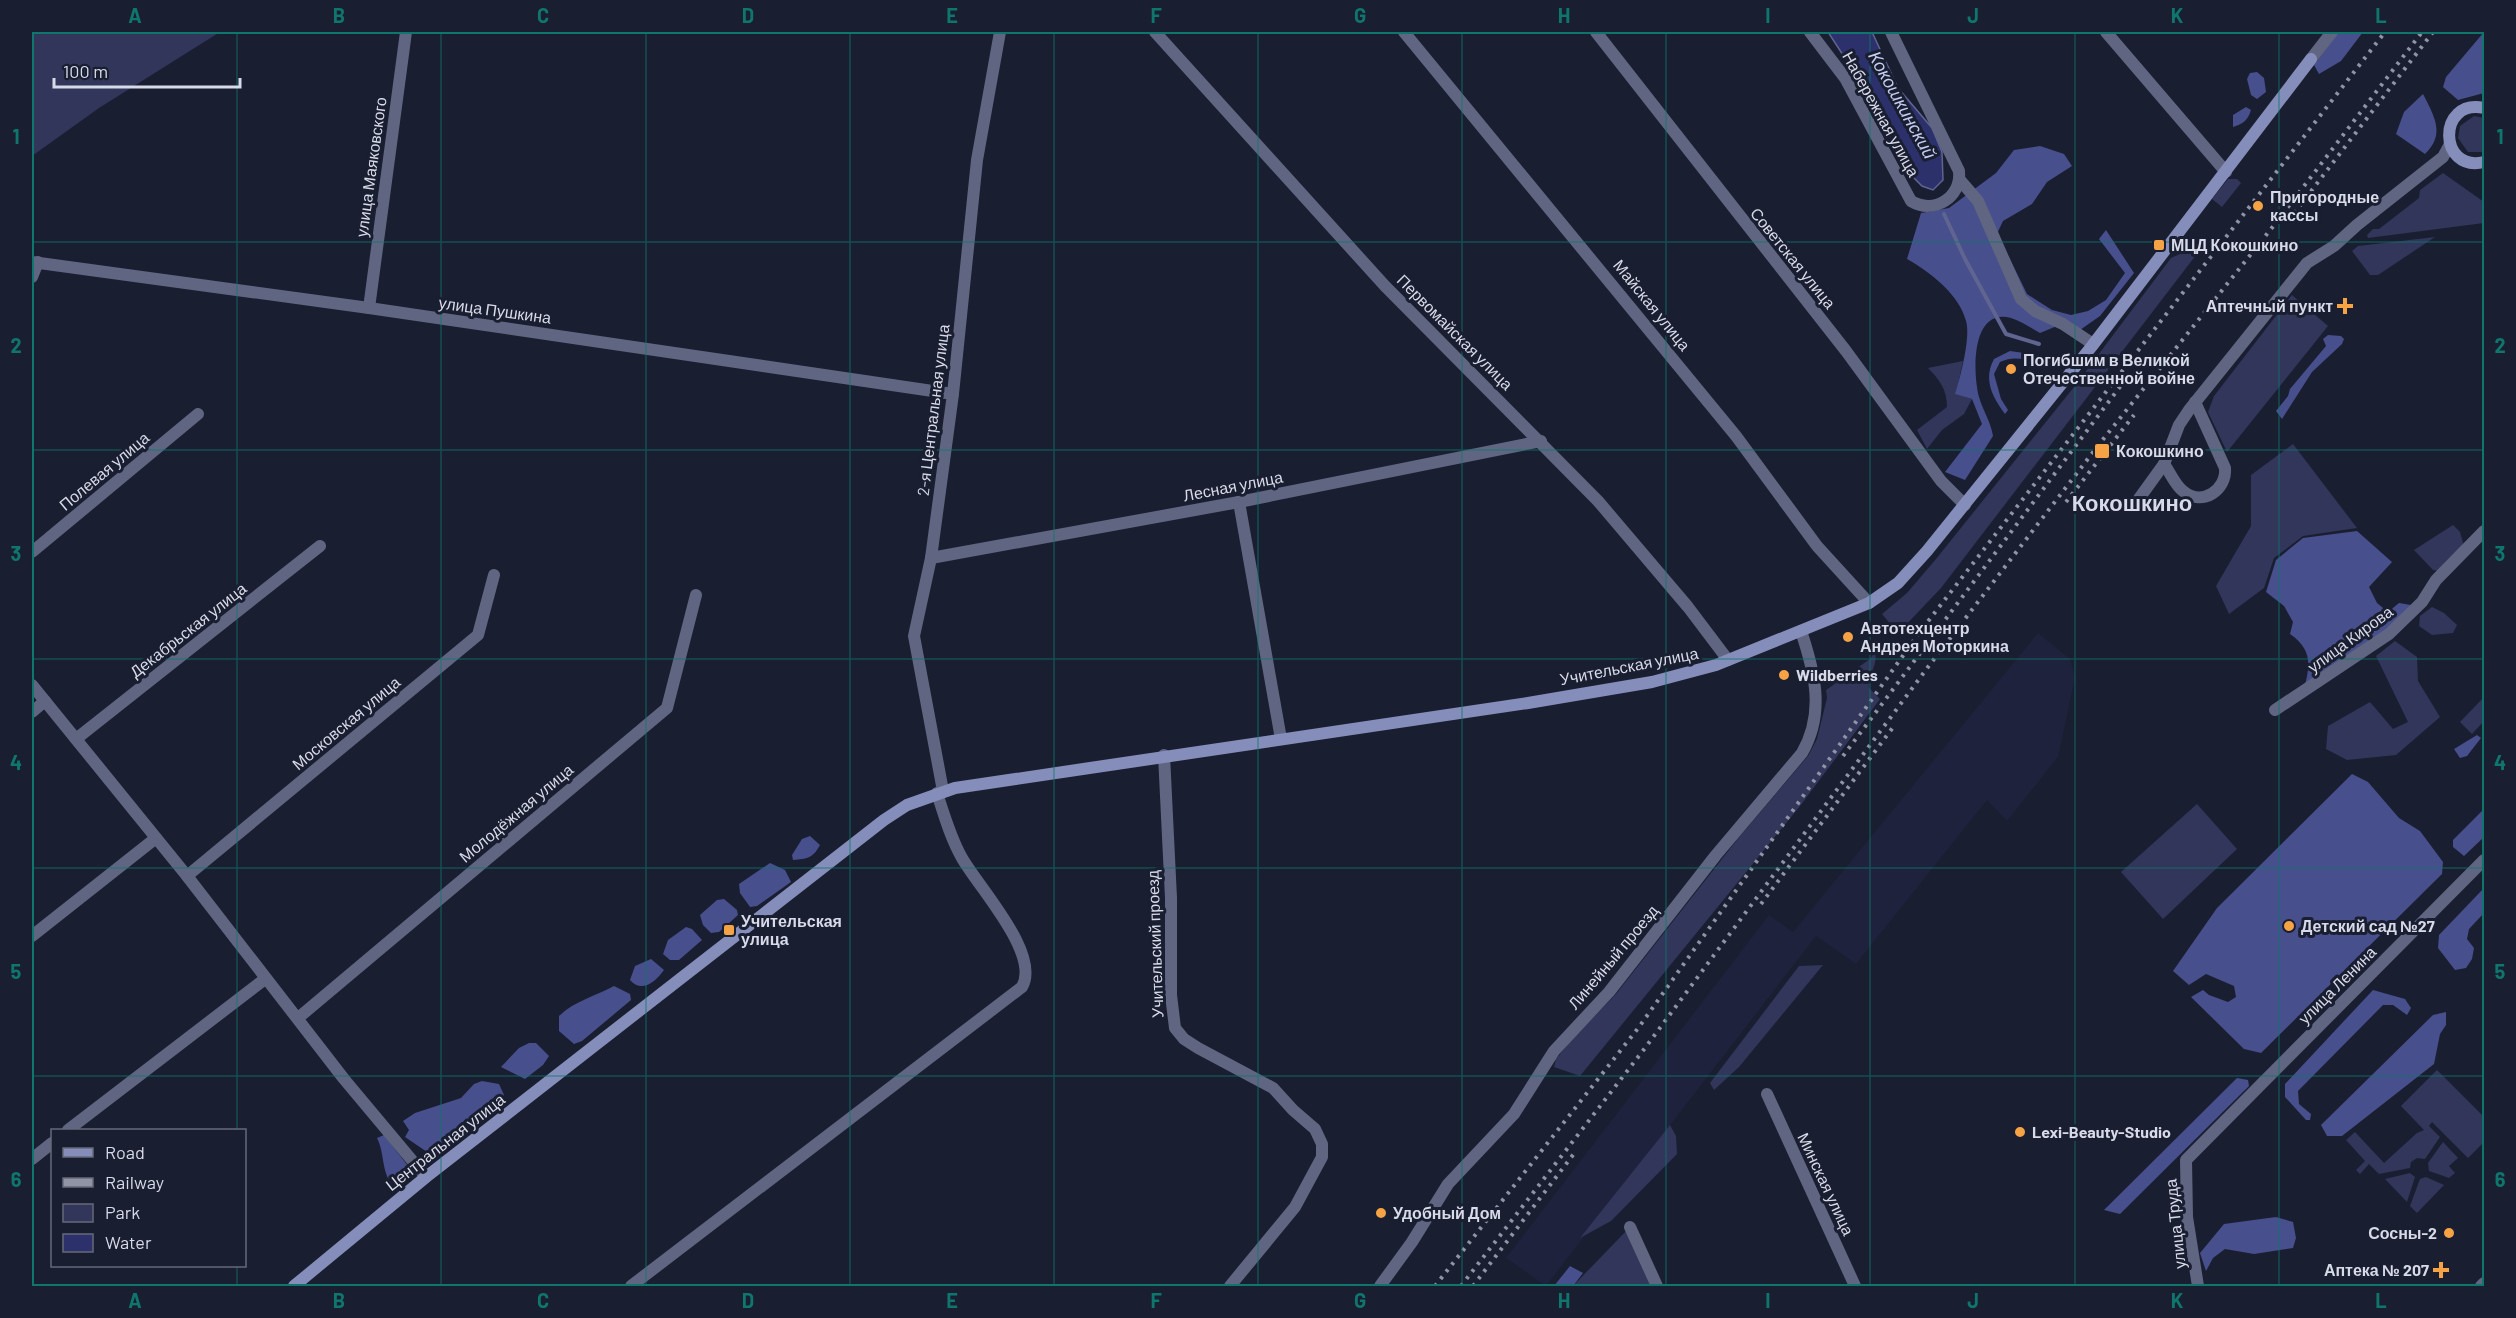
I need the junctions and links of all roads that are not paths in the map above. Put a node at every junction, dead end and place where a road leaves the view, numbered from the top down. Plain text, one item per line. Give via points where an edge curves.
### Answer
1 (406, 32) edge
2 (1000, 32) edge
3 (1155, 32) edge
4 (1404, 32) edge
5 (1596, 32) edge
6 (1810, 32) edge
7 (1891, 32) edge
8 (2106, 32) edge
9 (2331, 32) edge
10 (2484, 108) edge
11 (2450, 144) junction
12 (2459, 156) junction
13 (2443, 157) junction
14 (2484, 162) edge
15 (2226, 172) junction
16 (1958, 184) junction
17 (35, 262) edge
18 (32, 277) edge
19 (369, 308) junction
20 (2093, 344) junction
21 (953, 394) junction
22 (2195, 402) junction
23 (198, 414) dead end
24 (1541, 441) junction
25 (2164, 464) junction
26 (2138, 500) dead end
27 (1239, 502) junction
28 (1965, 505) junction
29 (2484, 531) edge
30 (320, 546) dead end
31 (32, 552) edge
32 (931, 558) junction
33 (494, 575) dead end
34 (696, 596) dead end
35 (1869, 603) junction
36 (1802, 631) junction
37 (1728, 660) junction
38 (32, 686) edge
39 (45, 701) junction
40 (2275, 710) dead end
41 (32, 712) edge
42 (76, 739) junction
43 (1281, 739) junction
44 (1164, 755) junction
45 (940, 792) junction
46 (156, 838) junction
47 (2484, 860) edge
48 (187, 876) junction
49 (32, 936) edge
50 (266, 979) junction
51 (297, 1018) junction
52 (620, 1027) joint
53 (2263, 1082) joint
54 (1767, 1094) dead end
55 (71, 1129) edge
56 (51, 1144) edge
57 (32, 1159) edge
58 (426, 1177) junction
59 (1630, 1227) dead end
60 (2484, 1283) edge
61 (294, 1287) edge
62 (631, 1287) edge
63 (1230, 1287) edge
64 (1380, 1287) edge
65 (1657, 1287) edge
66 (1855, 1287) edge
67 (2198, 1287) edge
68 (2481, 1287) edge

1 - 19 street, улица Маяковского
2 - 21 street, 2-я Центральная улица via 977,160
3 - 24 street, Первомайская улица via 1385,286
4 - 35 street, Майская улица via 1736,436 1817,546
5 - 28 street, Советская улица via 1852,359 1941,481
6 - 16 street, Набережная улица via 1853,92 1911,201 1936,205 1948,199
7 - 16 street via 1959,171
8 - 15 street
9 - 15 street, Учительская улица
10 - 11 street via 2473,107 2457,115 2449,130
11 - 12 street
11 - 13 street
12 - 13 street
12 - 14 street via 2472,163
13 - 22 street via 2334,246 2307,263
15 - 20 street, Учительская улица
16 - 20 street via 1978,201 2021,299
17 - 18 street
17 - 19 street, улица Пушкина
19 - 21 street, улица Пушкина
20 - 28 street, Учительская улица
21 - 32 street, 2-я Центральная улица
22 - 25 street via 2179,425
22 - 25 street via 2225,468 2226,480 2218,491 2194,496 2181,490
23 - 31 street, Полевая улица
24 - 27 street, Лесная улица
24 - 37 street, Первомайская улица via 1598,501
25 - 26 street
27 - 32 street, Лесная улица
27 - 43 street
28 - 35 street, Учительская улица via 1913,568
29 - 40 street, улица Кирова via 2389,634
30 - 42 street, Декабрьская улица
32 - 45 street, 2-я Центральная улица via 914,636
33 - 48 street, Московская улица via 478,635
34 - 51 street, Молодёжная улица via 667,708
35 - 36 street, Учительская улица
36 - 37 street, Учительская улица
36 - 64 street, Линейный проезд via 1813,669 1817,703 1812,734 1802,753 1716,855 1610,992 1554,1051 1514,1114 1448,1184
37 - 43 street, Учительская улица via 1609,690
38 - 39 street
39 - 41 street
39 - 42 street
42 - 46 street
43 - 44 street, Учительская улица
44 - 45 street, Учительская улица
44 - 63 street, Учительский проезд via 1175,1028 1198,1048 1273,1088 1320,1136 1323,1151 1304,1192 1279,1230
45 - 52 street, Учительская улица via 884,820
45 - 62 street via 961,858 1022,952 1028,973 1022,987
46 - 48 street
46 - 49 street
47 - 53 street, улица Ленина
48 - 50 street
50 - 51 street
50 - 55 street
51 - 58 street
52 - 58 street, Центральная улица
53 - 67 street, улица Труда via 2186,1160 2187,1217
54 - 66 street, Минская улица
56 - 57 street
58 - 61 street, Центральная улица
59 - 65 street
60 - 68 street

